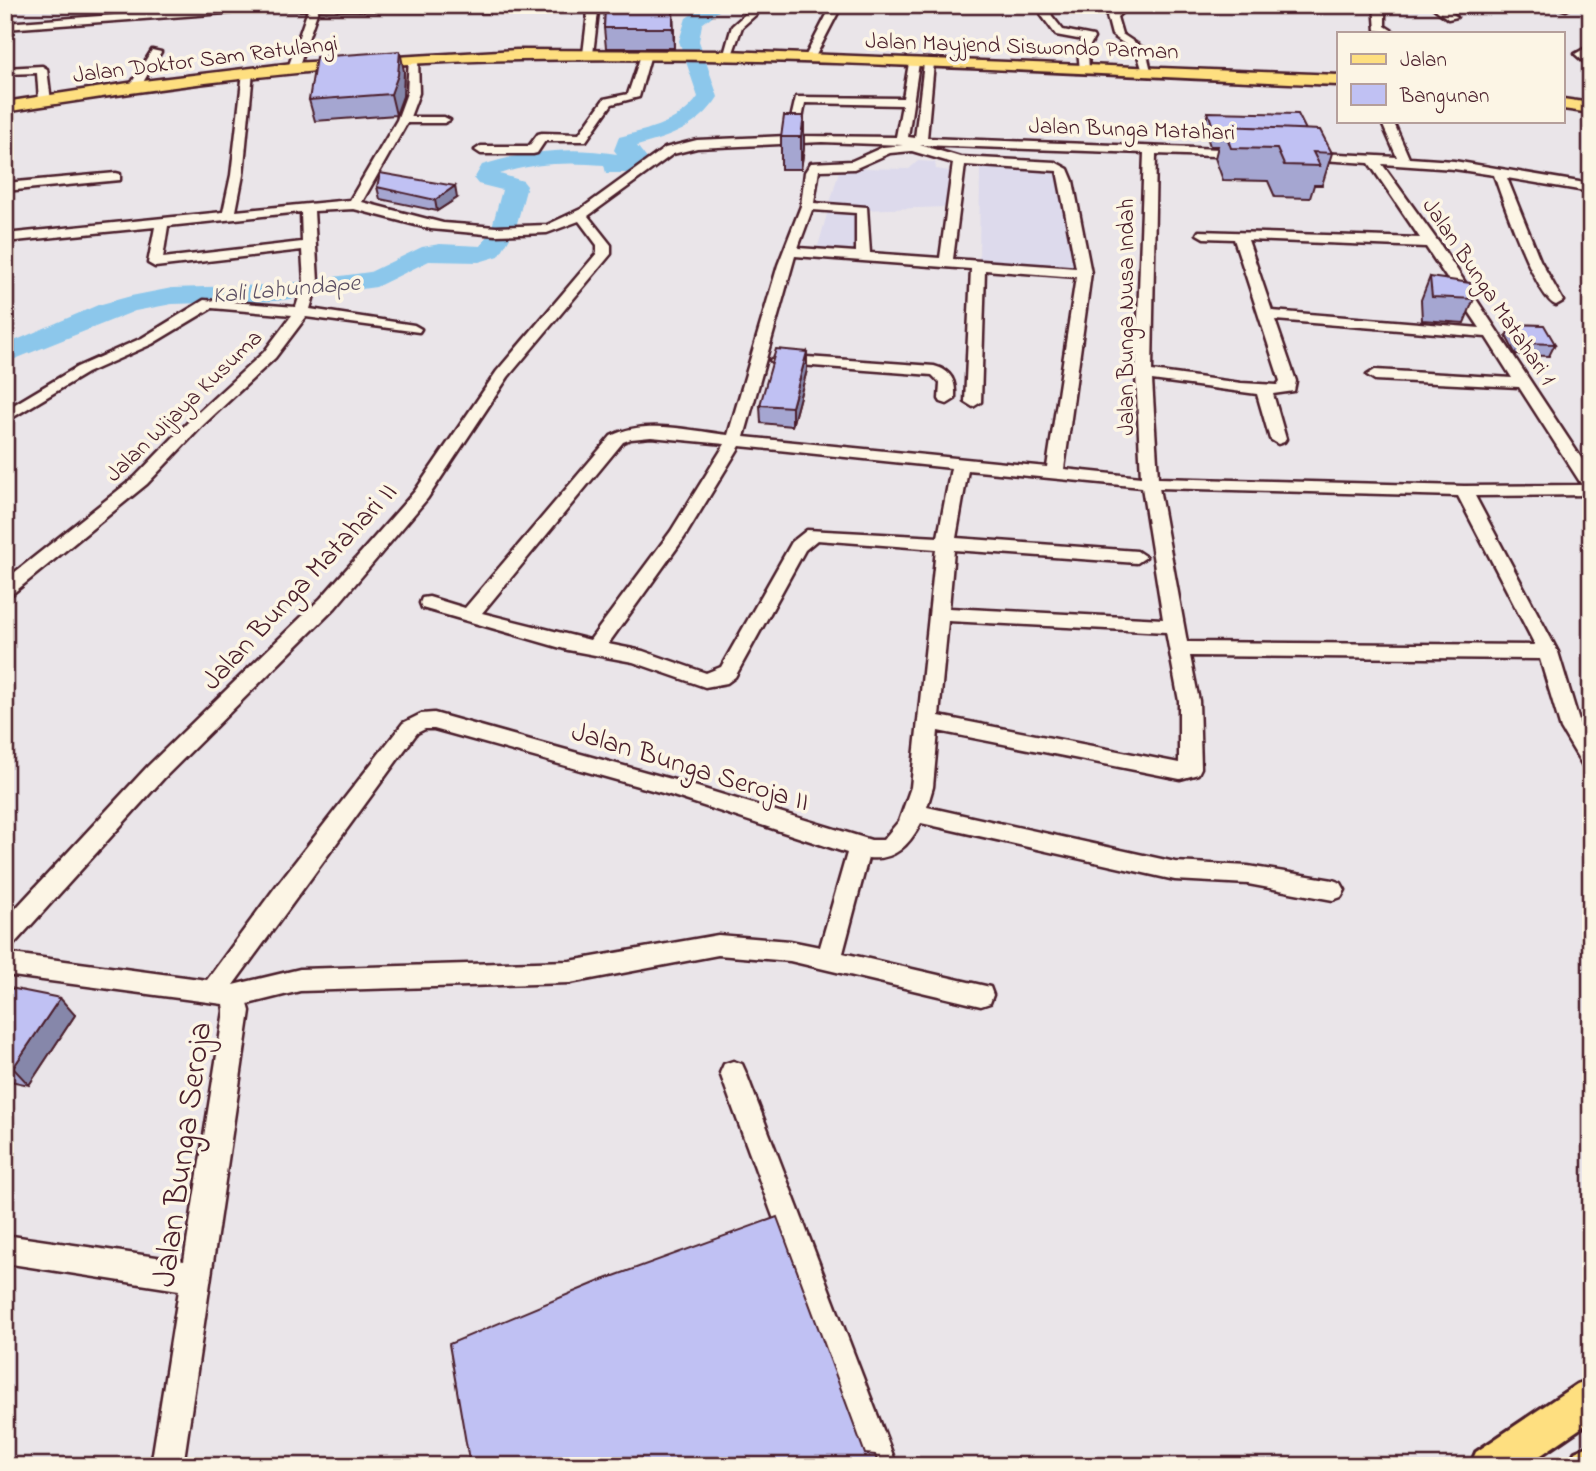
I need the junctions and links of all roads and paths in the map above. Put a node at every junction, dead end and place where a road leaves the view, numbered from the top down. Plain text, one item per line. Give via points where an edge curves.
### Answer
1 (837, 5) edge
2 (1044, 5) edge
3 (1125, 5) edge
4 (1380, 5) edge
5 (1435, 5) edge
6 (314, 6) edge
7 (647, 6) edge
8 (483, 7) edge
9 (574, 7) edge
10 (593, 9) junction
11 (755, 11) dead end
12 (1452, 17) dead end
13 (5, 26) edge
14 (1389, 32) edge
15 (1591, 48) edge
16 (156, 52) dead end
17 (588, 54) junction
18 (646, 54) junction
19 (704, 55) joint
20 (727, 56) junction
21 (412, 59) junction
22 (809, 59) junction
23 (921, 63) junction
24 (1591, 65) edge
25 (293, 68) junction
26 (5, 71) edge
27 (1084, 71) junction
28 (248, 72) junction
29 (1148, 73) junction
30 (1337, 80) edge
31 (135, 87) junction
32 (45, 101) junction
33 (906, 102) junction
34 (1564, 104) edge
35 (5, 107) edge
36 (1591, 108) edge
37 (402, 120) junction
38 (444, 121) dead end
39 (1387, 122) edge
40 (792, 139) junction
41 (912, 143) junction
42 (481, 150) dead end
43 (1150, 150) junction
44 (1258, 154) edge
45 (1285, 155) edge
46 (1372, 158) junction
47 (1404, 160) junction
48 (959, 161) junction
49 (1499, 173) junction
50 (116, 177) dead end
51 (5, 187) edge
52 (1591, 188) edge
53 (354, 204) junction
54 (807, 206) junction
55 (307, 207) junction
56 (229, 215) junction
57 (582, 215) junction
58 (162, 222) junction
59 (1204, 234) dead end
60 (1240, 236) junction
61 (5, 238) edge
62 (1432, 243) junction
63 (309, 245) junction
64 (792, 251) junction
65 (863, 259) junction
66 (946, 264) junction
67 (978, 266) junction
68 (1084, 273) junction
69 (1556, 301) dead end
70 (302, 312) junction
71 (1267, 315) junction
72 (414, 329) dead end
73 (1492, 333) junction
74 (758, 359) junction
75 (1144, 374) junction
76 (1375, 375) dead end
77 (1525, 383) junction
78 (1264, 388) junction
79 (947, 399) dead end
80 (973, 402) dead end
81 (5, 417) edge
82 (1278, 439) dead end
83 (736, 442) junction
84 (961, 462) junction
85 (1055, 473) junction
86 (1150, 483) junction
87 (1591, 488) edge
88 (1464, 491) junction
89 (946, 544) junction
90 (1137, 557) dead end
91 (5, 590) edge
92 (429, 603) dead end
93 (941, 614) junction
94 (469, 616) junction
95 (1175, 626) junction
96 (595, 648) junction
97 (1179, 649) junction
98 (1548, 652) junction
99 (929, 722) junction
100 (1591, 760) edge
101 (914, 813) junction
102 (860, 847) junction
103 (1333, 890) dead end
104 (5, 937) edge
105 (829, 959) junction
106 (5, 964) edge
107 (223, 994) junction
108 (981, 995) dead end
109 (733, 1073) dead end
110 (5, 1249) edge
111 (198, 1278) junction
112 (1591, 1398) edge
113 (167, 1466) edge
114 (881, 1466) edge
115 (1490, 1466) edge

1 - 22 street
2 - 27 street via 1060,33 1089,38 1083,49
3 - 29 street via 1112,16 1117,35 1142,52
4 - 14 street via 1379,27
5 - 12 street
6 - 8 street
6 - 13 street via 30,19
6 - 25 street
7 - 10 street
8 - 9 street
9 - 10 street
10 - 17 street
11 - 20 street via 737,26
15 - 24 street via 1580,54
16 - 31 street
17 - 18 highway, Jalan Doktor Sam Ratulangi
17 - 21 highway, Jalan Doktor Sam Ratulangi
18 - 19 highway, Jalan Doktor Sam Ratulangi
18 - 42 street via 633,97 608,101 582,138 542,137 533,150
19 - 20 highway, Jalan Mayjend Siswondo Parman
20 - 22 highway, Jalan Mayjend Siswondo Parman
21 - 25 highway, Jalan Doktor Sam Ratulangi
21 - 37 street via 413,93
22 - 23 highway, Jalan Mayjend Siswondo Parman
23 - 27 highway, Jalan Mayjend Siswondo Parman
23 - 33 street
23 - 41 street
25 - 28 highway, Jalan Doktor Sam Ratulangi
26 - 32 street via 42,69
27 - 29 highway, Jalan Mayjend Siswondo Parman
28 - 31 highway, Jalan Doktor Sam Ratulangi
28 - 56 street
29 - 30 highway, Jalan Mayjend Siswondo Parman
31 - 32 highway, Jalan Doktor Sam Ratulangi
32 - 35 highway, Jalan Doktor Sam Ratulangi
33 - 40 street via 800,99
33 - 41 street
34 - 36 highway
37 - 38 street
37 - 53 street
39 - 47 street
40 - 41 street, Jalan Bunga Matahari
40 - 57 street, Jalan Bunga Matahari via 696,144 669,151
41 - 43 street, Jalan Bunga Matahari
41 - 48 street
41 - 54 street via 855,165 815,166
43 - 44 street, Jalan Bunga Matahari
43 - 75 street, Jalan Bunga Nusa Indah
45 - 46 street
46 - 47 street
46 - 62 street, Jalan Bunga Matahari 1
47 - 49 street
48 - 66 street
48 - 68 street via 1062,169
49 - 52 street
49 - 69 street via 1533,260
50 - 51 street
53 - 55 street, Jalan Bunga Matahari
53 - 57 street, Jalan Bunga Matahari via 433,226 467,229 553,228
54 - 64 street
54 - 65 street via 862,209
55 - 56 street, Jalan Bunga Matahari
55 - 63 street, Jalan Wijaya Kusuma
56 - 58 street, Jalan Bunga Matahari
57 - 104 street, Jalan Bunga Matahari II via 602,241 604,254 502,374 421,495 328,603 156,772
58 - 61 street, Jalan Bunga Matahari
58 - 63 street via 155,263
59 - 60 street
60 - 62 street
60 - 71 street
62 - 73 street, Jalan Bunga Matahari 1
63 - 70 street, Jalan Wijaya Kusuma via 310,288
64 - 65 street
64 - 74 street
65 - 66 street
66 - 67 street
67 - 68 street
67 - 80 street
68 - 85 street
70 - 72 street
70 - 81 street via 206,303 147,341 82,370
70 - 91 street, Jalan Wijaya Kusuma via 277,348 138,484
71 - 73 street
71 - 78 street via 1289,386 1285,390
73 - 77 street, Jalan Bunga Matahari 1
74 - 79 street via 934,371 948,383
74 - 83 street
75 - 78 street
75 - 86 street, Jalan Bunga Nusa Indah
76 - 77 street
77 - 87 street, Jalan Bunga Matahari 1
78 - 82 street
83 - 84 street
83 - 94 street via 651,432 620,436
83 - 96 street via 678,534
84 - 85 street
84 - 89 street, Jalan Bunga Seroja II
85 - 86 street
86 - 88 street
86 - 95 street, Jalan Bunga Nusa Indah
87 - 88 street
88 - 98 street
89 - 90 street
89 - 93 street, Jalan Bunga Seroja II
89 - 96 street via 824,533 807,536 728,672 720,678 698,678 636,656
92 - 94 street
93 - 95 street
93 - 99 street, Jalan Bunga Seroja II
94 - 96 street
95 - 97 street, Jalan Bunga Nusa Indah
97 - 98 street
97 - 99 street, Jalan Bunga Nusa Indah via 1189,701 1192,760 1191,768 1184,771
98 - 100 street via 1571,729
99 - 101 street, Jalan Bunga Seroja II via 922,787
101 - 102 street, Jalan Bunga Seroja II via 892,847
101 - 103 street via 1175,870 1225,872
102 - 105 street
102 - 107 street, Jalan Bunga Seroja II via 579,760 434,721 421,722 410,727 285,892
105 - 107 street via 718,945 570,972 300,980
105 - 108 street
106 - 107 street, Jalan Bunga Seroja
107 - 111 street, Jalan Bunga Seroja via 237,1011
109 - 114 street
110 - 111 street
111 - 113 street, Jalan Bunga Seroja
112 - 115 main road

